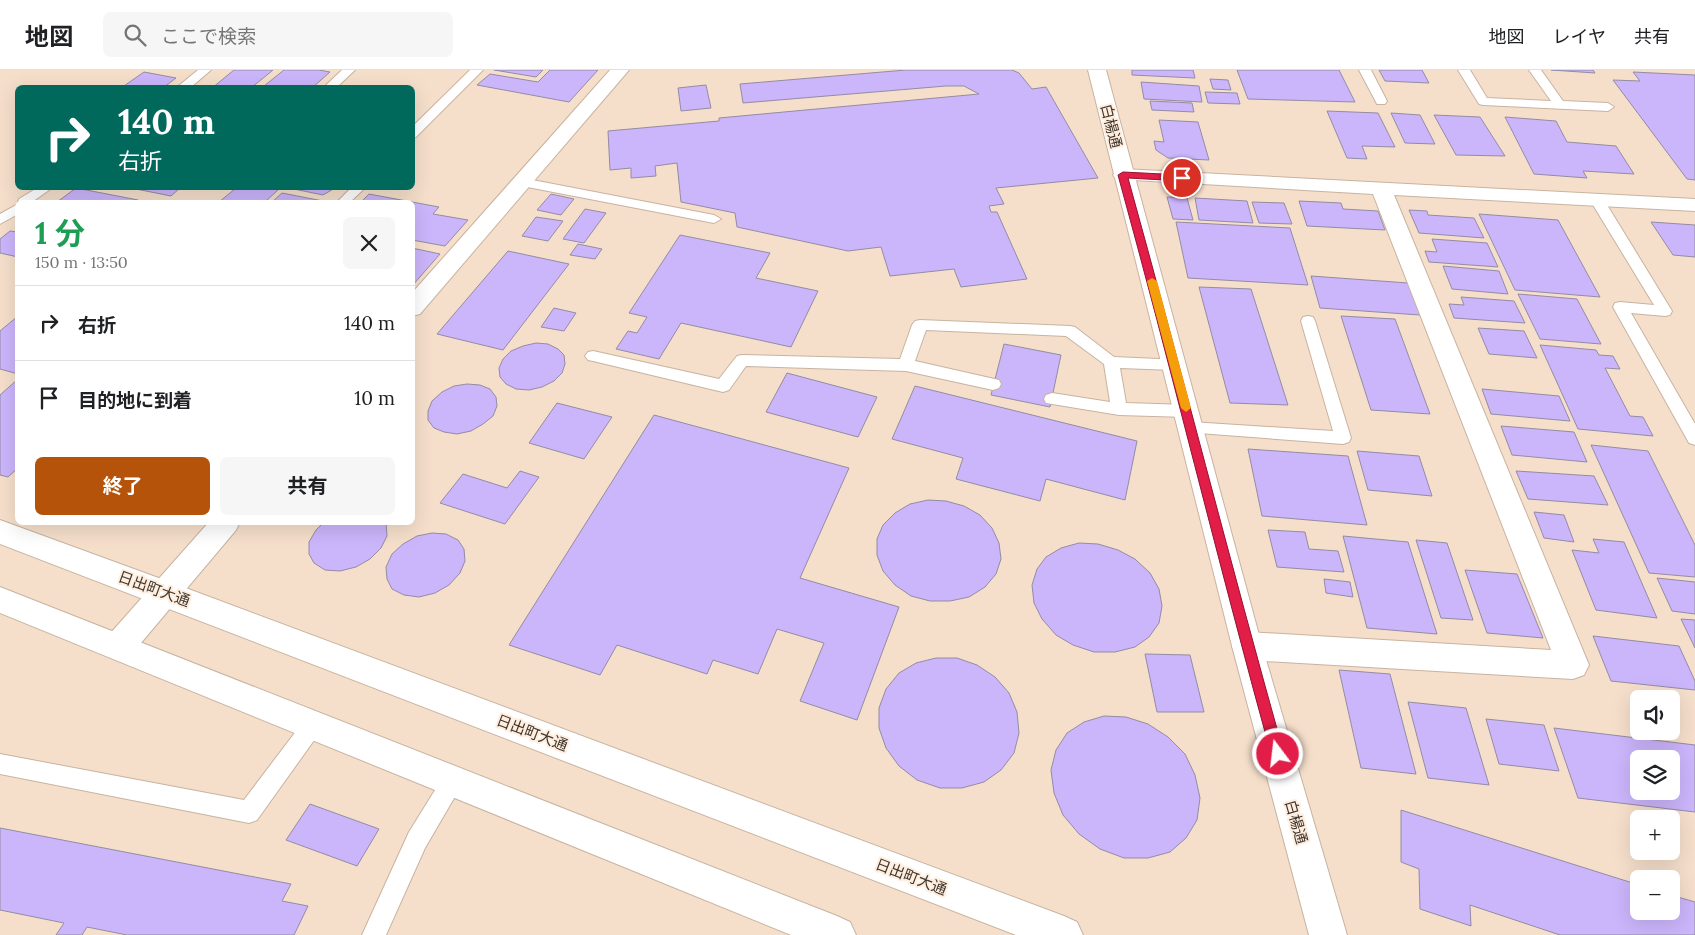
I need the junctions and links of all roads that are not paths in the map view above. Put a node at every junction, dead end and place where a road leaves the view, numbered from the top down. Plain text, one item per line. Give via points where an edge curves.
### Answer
1 (206, 70) edge
2 (349, 70) edge
3 (477, 70) edge
4 (620, 70) edge
5 (1097, 70) edge
6 (1365, 70) edge
7 (1464, 70) edge
8 (1535, 70) edge
9 (186, 85) edge
10 (332, 85) edge
11 (1381, 101) dead end
12 (1560, 105) junction
13 (1608, 107) dead end
14 (415, 131) edge
15 (1123, 175) junction
16 (522, 182) junction
17 (1381, 189) junction
18 (42, 190) edge
19 (356, 190) edge
20 (27, 200) edge
21 (345, 200) edge
22 (1598, 200) junction
23 (1695, 205) edge
24 (15, 210) edge
25 (0, 220) edge
26 (714, 220) dead end
27 (415, 305) edge
28 (1308, 321) dead end
29 (593, 356) dead end
30 (1111, 362) junction
31 (1175, 364) junction
32 (906, 365) junction
33 (993, 384) dead end
34 (1052, 399) dead end
35 (1119, 409) junction
36 (1189, 420) junction
37 (1695, 438) edge
38 (223, 525) edge
39 (0, 532) edge
40 (165, 593) junction
41 (0, 600) edge
42 (119, 646) junction
43 (1247, 646) junction
44 (313, 725) junction
45 (0, 764) edge
46 (453, 781) junction
47 (374, 935) edge
48 (837, 935) edge
49 (1064, 935) edge
50 (1328, 935) edge

1 - 9 lane
2 - 10 lane
3 - 14 lane
4 - 16 street
5 - 15 street, 白楊通
6 - 11 lane
7 - 12 lane via 1483,101
8 - 12 lane
12 - 13 lane
15 - 17 street
15 - 31 street, 白楊通
16 - 26 lane
16 - 27 street
17 - 22 street
17 - 43 street via 1573,665
18 - 20 lane
19 - 21 lane
22 - 23 street
22 - 37 lane via 1665,311 1620,307
24 - 25 lane
28 - 36 lane via 1343,438
29 - 32 lane via 723,386 742,360
30 - 31 lane
30 - 32 lane via 1070,331 920,325
30 - 35 lane
31 - 36 street, 白楊通
32 - 33 lane
34 - 35 lane
35 - 36 lane
36 - 43 street, 白楊通
38 - 40 street
39 - 40 street, 日出町大通
40 - 42 street
40 - 49 street, 日出町大通
41 - 42 street
42 - 44 street
43 - 50 street, 白楊通
44 - 45 lane via 249,812
44 - 46 street
46 - 47 lane via 417,840
46 - 48 street

